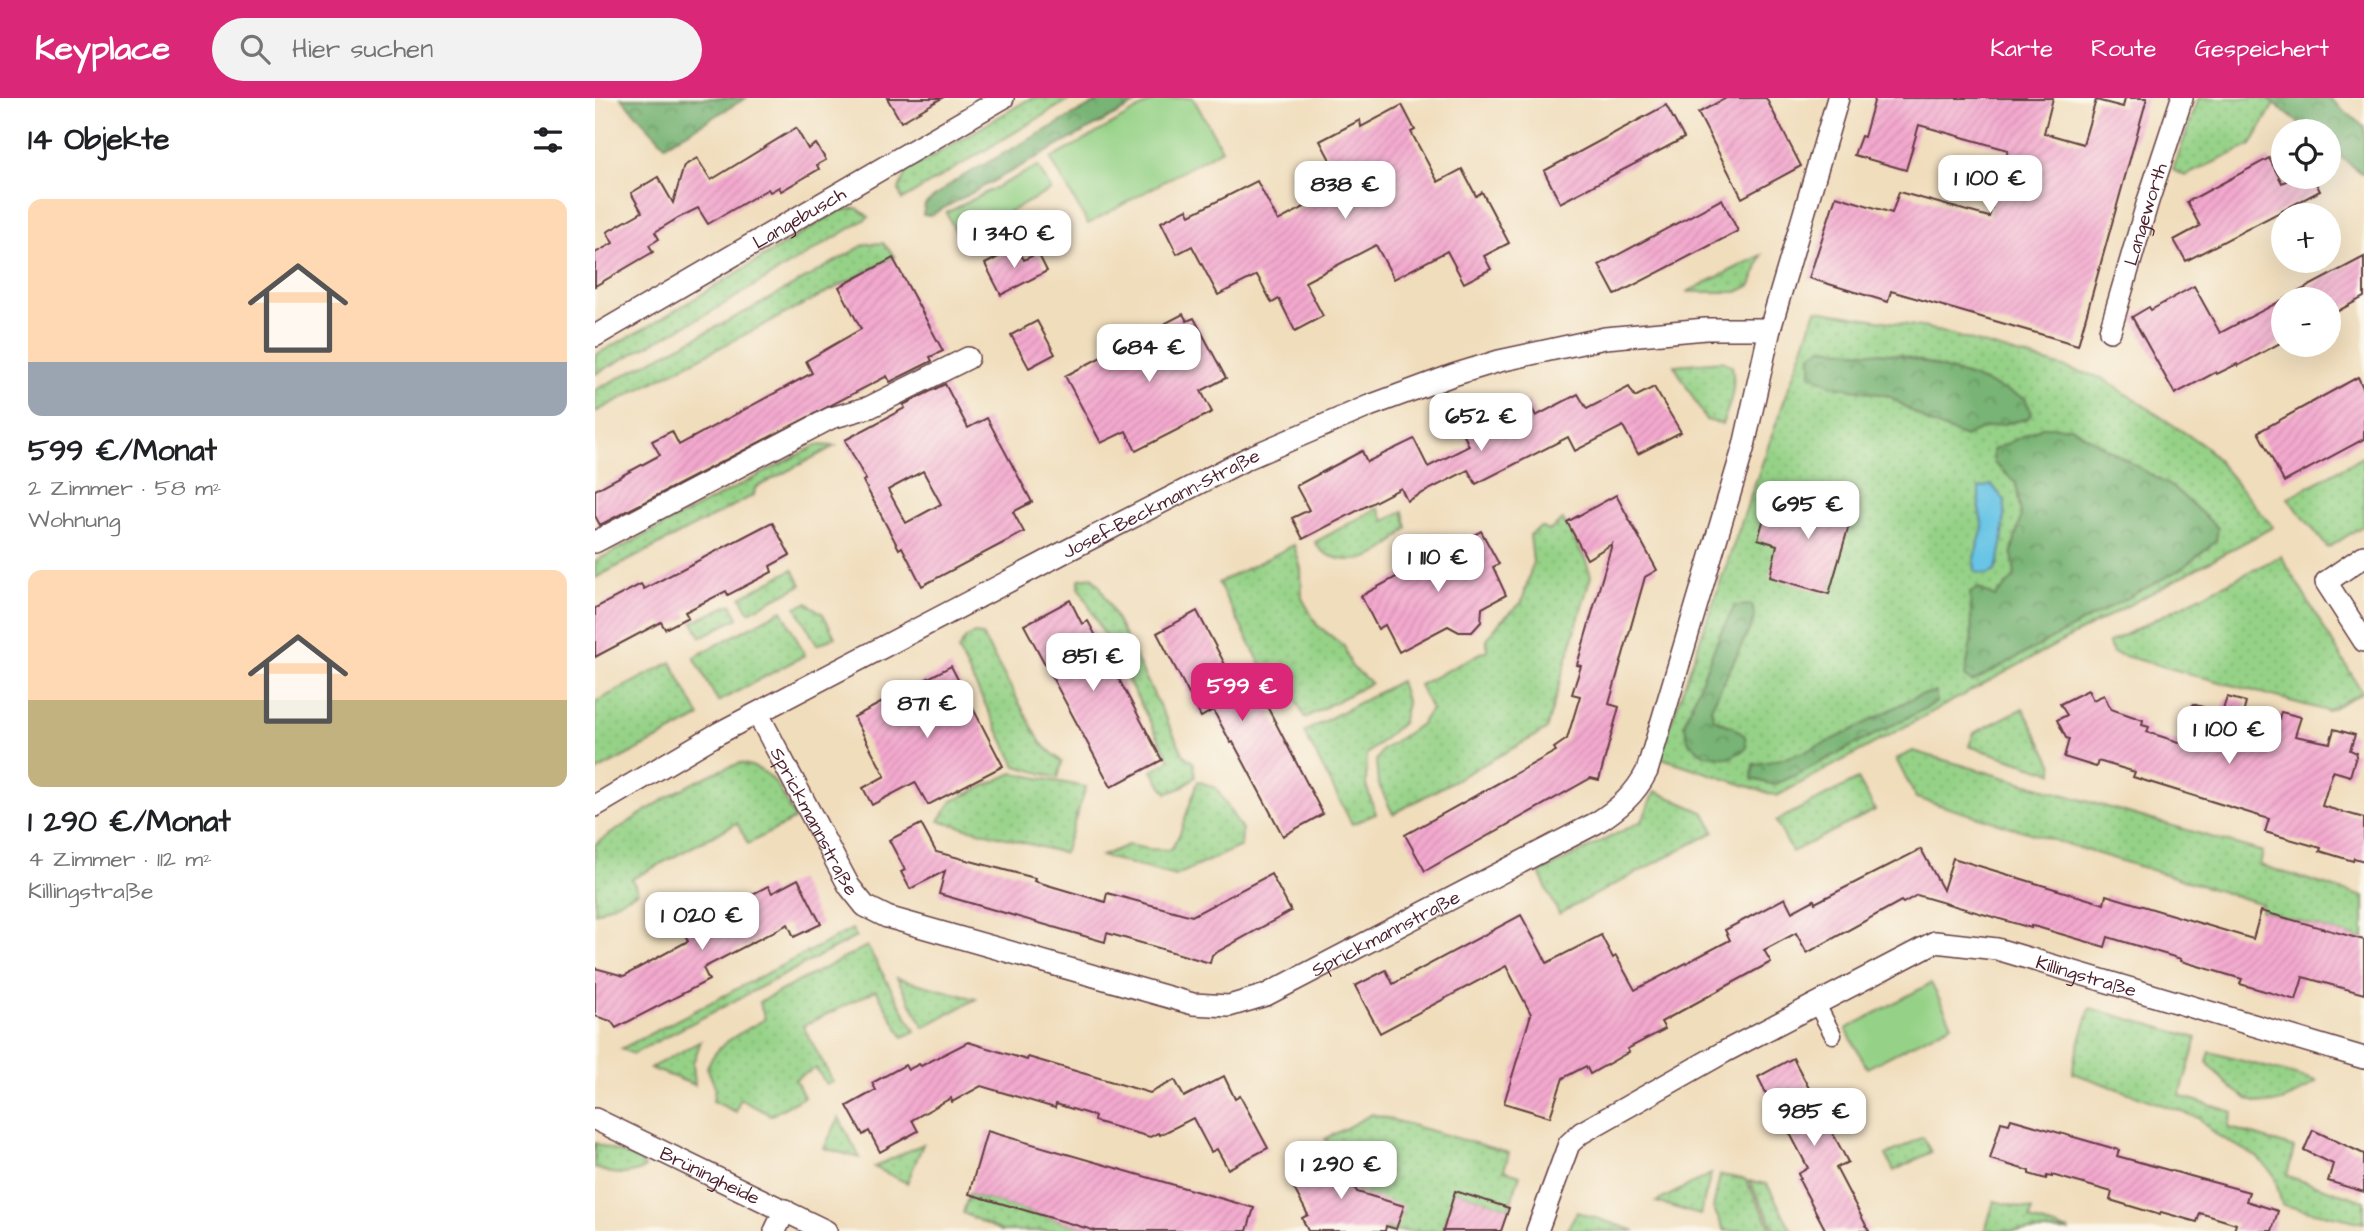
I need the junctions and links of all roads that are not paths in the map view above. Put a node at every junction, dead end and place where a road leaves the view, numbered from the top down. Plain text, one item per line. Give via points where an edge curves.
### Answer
1 (1003, 98) edge
2 (1838, 98) edge
3 (2182, 98) edge
4 (1770, 329) junction
5 (2110, 331) dead end
6 (595, 336) edge
7 (968, 358) dead end
8 (595, 542) edge
9 (2364, 556) edge
10 (2364, 641) edge
11 (758, 714) junction
12 (595, 806) edge
13 (1816, 1003) junction
14 (1833, 1035) dead end
15 (2364, 1058) edge
16 (595, 1119) edge
17 (785, 1210) junction
18 (775, 1231) edge
19 (826, 1231) edge
20 (1537, 1231) edge

1 - 6 street, Langebusch
2 - 4 street
3 - 5 street, Langeworth
4 - 11 street, Josef-Beckmann-Straße via 1592,340 1499,361 1369,406 1248,458
4 - 11 street, Sprickmannstraße via 1744,446 1652,756 1633,794 1596,823 1252,1000 1229,1006 1193,1004 872,911 849,886
7 - 8 street via 870,407 831,418
9 - 10 street via 2326,582
11 - 12 street, Josef-Beckmann-Straße
13 - 14 street
13 - 15 street, Killingstraße via 1935,942 1947,943 1997,949
13 - 20 street, Killingstraße via 1581,1133 1569,1144
16 - 17 street, Brüningheide
17 - 18 street
17 - 19 street, Brüningheide

